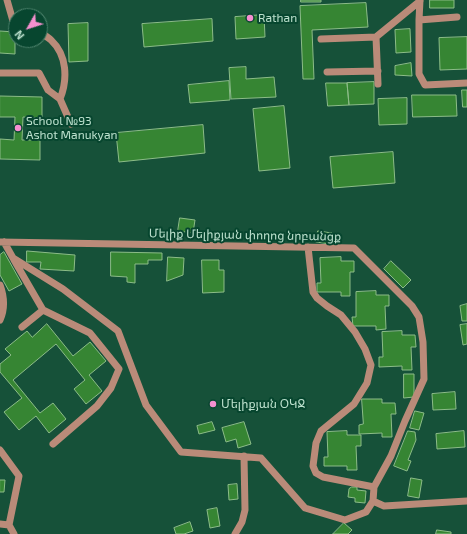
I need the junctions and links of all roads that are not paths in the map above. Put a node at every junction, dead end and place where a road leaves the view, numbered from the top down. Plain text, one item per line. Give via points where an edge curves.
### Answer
1 (420, 1) edge
2 (457, 17) dead end
3 (419, 20) junction
4 (48, 37) edge
5 (376, 37) junction
6 (321, 39) dead end
7 (378, 71) junction
8 (327, 72) dead end
9 (0, 73) edge
10 (467, 83) edge
11 (378, 84) dead end
12 (60, 99) junction
13 (71, 124) dead end
14 (2, 242) edge
15 (308, 247) junction
16 (13, 258) junction
17 (0, 285) edge
18 (43, 310) junction
19 (0, 320) edge
20 (22, 327) dead end
21 (53, 444) dead end
22 (0, 450) edge
23 (244, 456) junction
24 (374, 486) junction
25 (373, 500) junction
26 (467, 501) edge
27 (0, 524) edge
28 (9, 525) junction
29 (14, 534) edge
30 (235, 534) edge

1 - 3 street
1 - 5 street
2 - 3 street
3 - 10 street via 419,74 425,85
4 - 12 street via 63,58 64,89
5 - 6 street
5 - 7 street
7 - 8 street
7 - 11 street
9 - 12 street via 39,73 48,90
12 - 13 street
14 - 15 street, Մելիք Մելիքյան փողոց նրբանցք
14 - 16 street
15 - 24 street, Մելիք Մելիքյան փողոց նրբանցք via 354,248 412,306 419,317 423,342 424,380 391,456
15 - 24 street via 313,292 317,298 341,315 355,332 371,365 367,383 354,404 322,431 316,443 313,466 322,478
16 - 18 street
16 - 23 street via 63,289 118,331 146,405 181,452
17 - 19 street via 4,306
18 - 20 street
18 - 21 street via 90,333 119,369 111,388 98,406
22 - 28 street via 19,476
23 - 25 street via 261,458 305,508 345,520 366,512
23 - 30 street via 245,510
24 - 25 street, Մելիք Մելիքյան փողոց նրբանցք
25 - 26 street via 384,506
27 - 28 street
28 - 29 street

